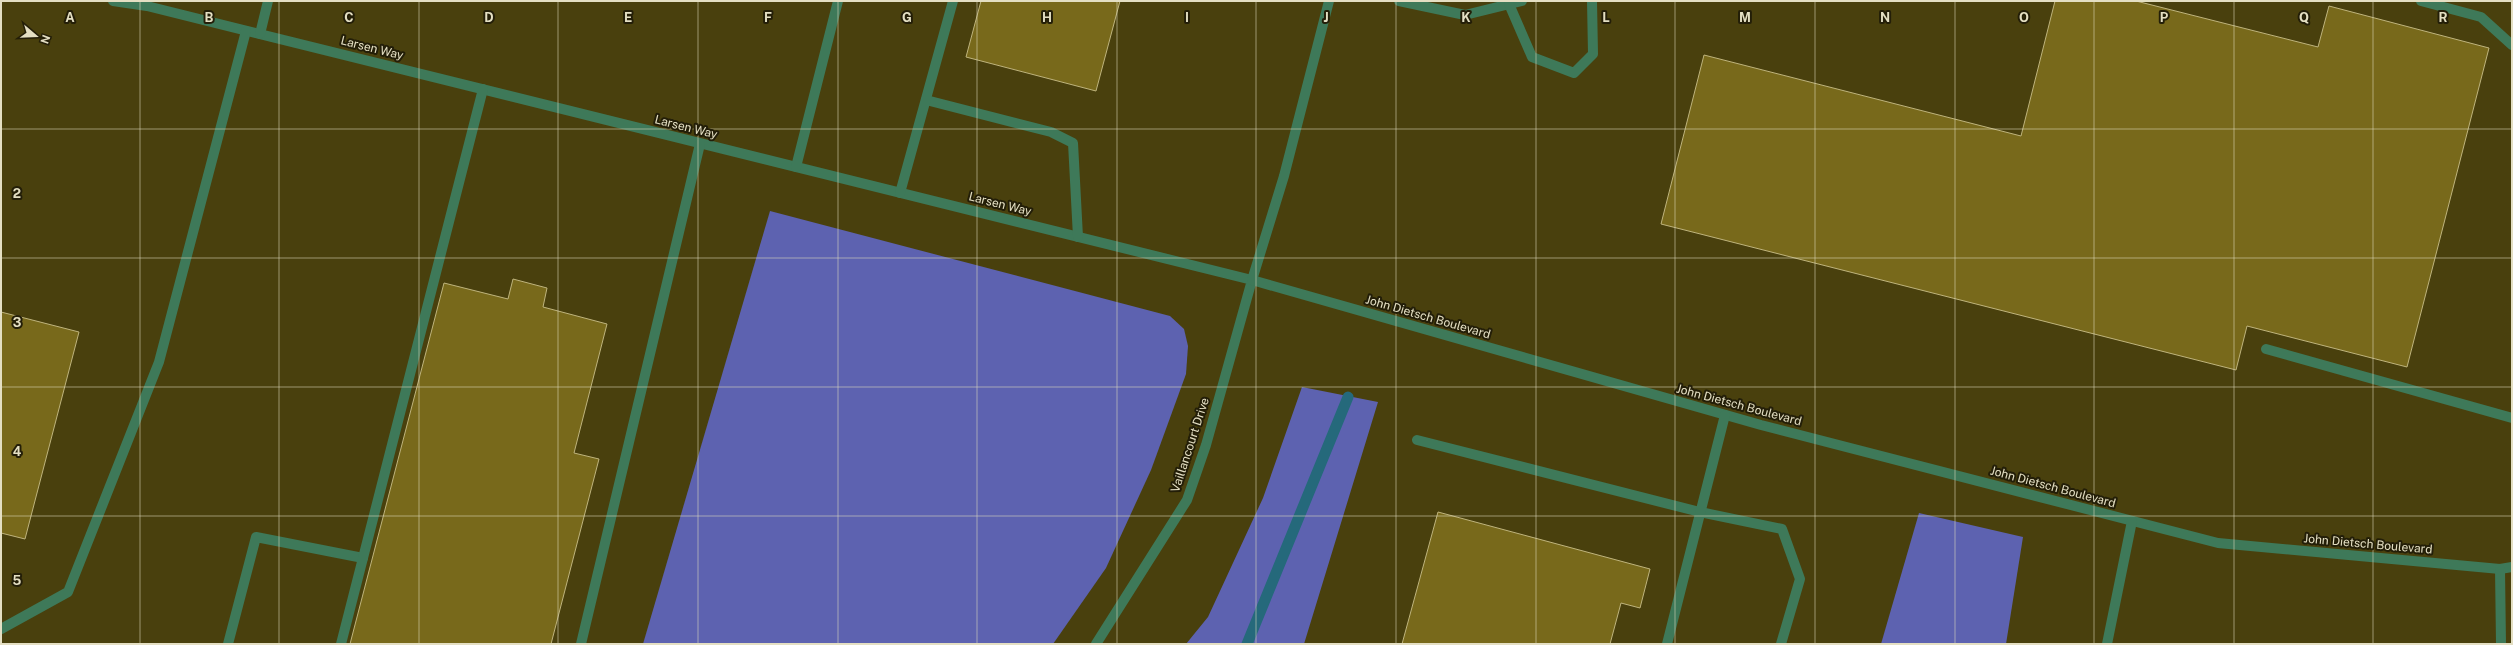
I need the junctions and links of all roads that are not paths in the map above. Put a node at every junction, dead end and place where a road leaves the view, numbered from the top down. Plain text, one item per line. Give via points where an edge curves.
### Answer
1 (113, 1) edge
2 (268, 1) edge
3 (838, 1) edge
4 (953, 1) edge
5 (1329, 1) edge
6 (1399, 1) edge
7 (1522, 1) edge
8 (1592, 1) edge
9 (2422, 1) edge
10 (1509, 4) junction
11 (246, 31) junction
12 (260, 34) junction
13 (2510, 38) edge
14 (483, 89) junction
15 (926, 100) junction
16 (700, 144) junction
17 (796, 167) junction
18 (900, 193) junction
19 (1078, 237) junction
20 (1252, 280) junction
21 (2266, 349) dead end
22 (1725, 415) junction
23 (2512, 418) edge
24 (1417, 440) dead end
25 (1700, 512) junction
26 (2132, 521) junction
27 (363, 558) junction
28 (2512, 568) edge
29 (2500, 569) junction
30 (1, 629) edge
31 (228, 644) edge
32 (341, 644) edge
33 (581, 644) edge
34 (1096, 644) edge
35 (1667, 644) edge
36 (1781, 644) edge
37 (2107, 644) edge
38 (2501, 644) edge

1 - 11 street, Larsen Way via 147,6
2 - 12 street
3 - 17 street
4 - 15 street
5 - 20 street via 1284,176
6 - 10 street via 1465,15
7 - 10 street
8 - 10 street via 1593,54 1574,73 1532,57
9 - 13 street via 2481,17
11 - 12 street, Larsen Way
11 - 30 street via 159,362 68,592
12 - 14 street, Larsen Way
14 - 16 street, Larsen Way
14 - 27 street
15 - 18 street
15 - 19 street via 1051,132 1074,143
16 - 17 street, Larsen Way
16 - 33 street
17 - 18 street, Larsen Way
18 - 19 street, Larsen Way
19 - 20 street, Larsen Way
20 - 22 street, John Dietsch Boulevard
20 - 34 street, Vaillancourt Drive via 1206,445 1187,500
21 - 23 street
22 - 25 street
22 - 26 street, John Dietsch Boulevard
24 - 25 street
25 - 35 street
25 - 36 street via 1782,529 1800,579
26 - 29 street, John Dietsch Boulevard via 2218,543
26 - 37 street
27 - 31 street via 256,537
27 - 32 street
28 - 29 street, John Dietsch Boulevard
29 - 38 street

